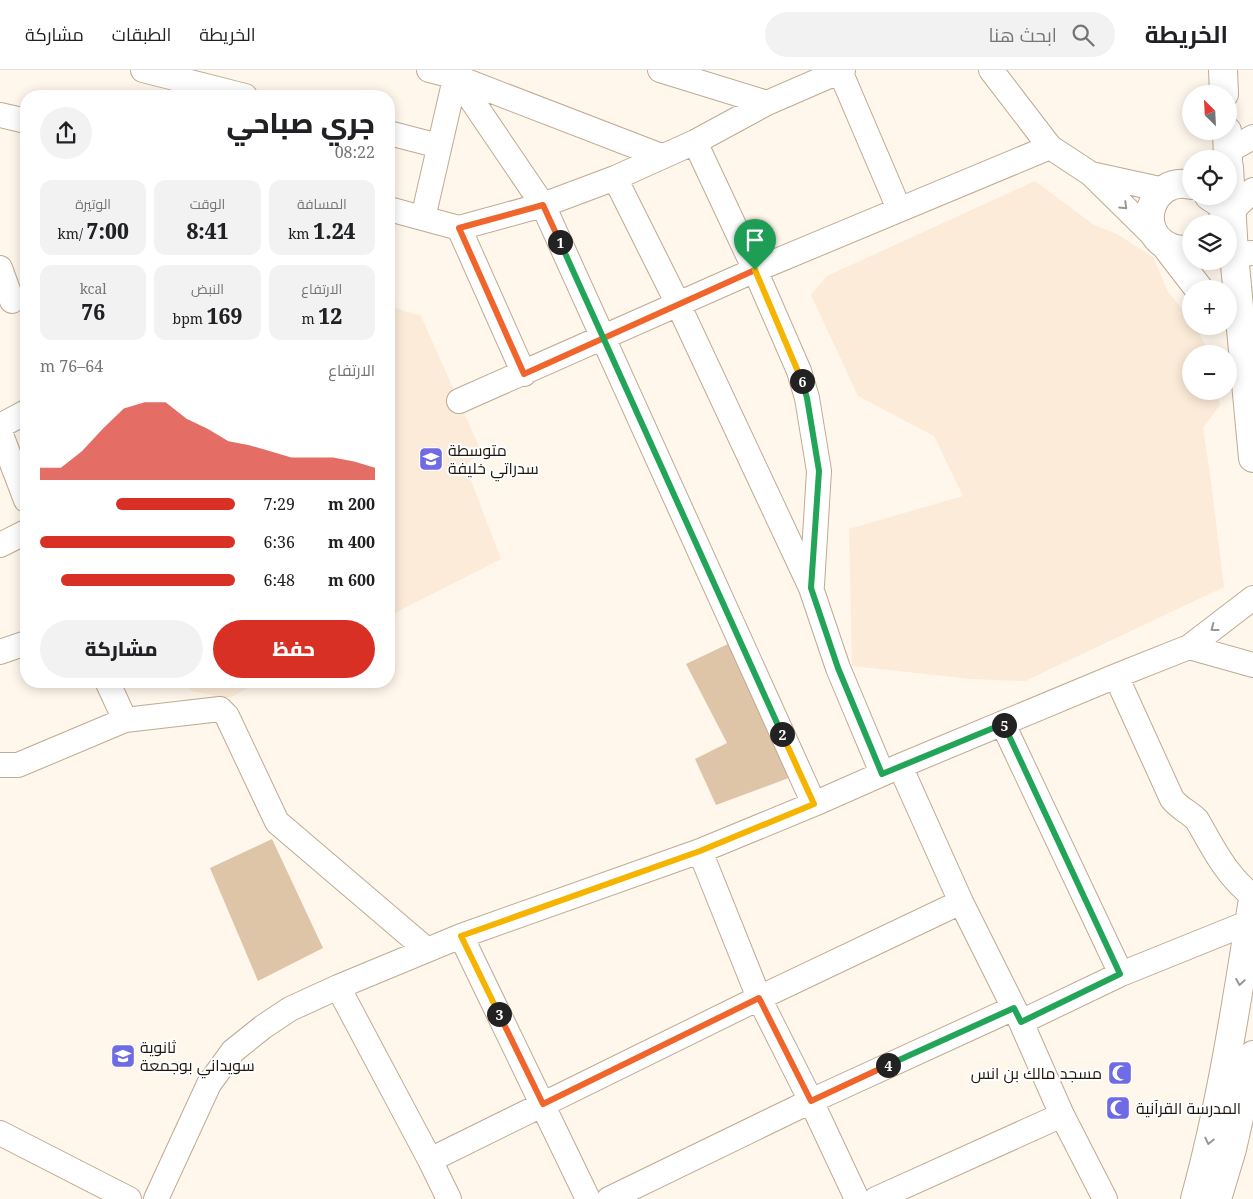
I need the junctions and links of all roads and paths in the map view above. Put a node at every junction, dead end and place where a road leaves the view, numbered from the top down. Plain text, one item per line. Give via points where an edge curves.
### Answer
1 (143, 70) edge
2 (429, 70) edge
3 (660, 70) edge
4 (991, 70) edge
5 (1223, 70) edge
6 (841, 71) edge
7 (457, 74) edge
8 (1224, 85) edge
9 (221, 90) edge
10 (767, 103) junction
11 (0, 115) edge
12 (20, 120) edge
13 (395, 135) edge
14 (1253, 137) edge
15 (695, 142) junction
16 (439, 146) junction
17 (1050, 147) junction
18 (1230, 150) edge
19 (661, 156) junction
20 (1091, 174) junction
21 (615, 178) junction
22 (1181, 184) edge
23 (1253, 190) edge
24 (543, 205) junction
25 (899, 209) junction
26 (395, 211) edge
27 (1226, 215) edge
28 (423, 218) junction
29 (459, 228) junction
30 (1237, 242) edge
31 (1171, 244) edge
32 (1244, 253) edge
33 (0, 268) edge
34 (755, 270) junction
35 (1193, 280) edge
36 (13, 300) edge
37 (678, 304) junction
38 (1232, 335) edge
39 (603, 338) junction
40 (1243, 351) junction
41 (524, 374) junction
42 (459, 401) dead end
43 (20, 415) edge
44 (0, 426) edge
45 (0, 432) edge
46 (1253, 458) edge
47 (20, 484) edge
48 (20, 535) edge
49 (0, 545) edge
50 (811, 588) junction
51 (1253, 598) edge
52 (20, 645) edge
53 (1189, 647) junction
54 (0, 652) edge
55 (1253, 665) edge
56 (1116, 676) junction
57 (110, 688) edge
58 (125, 720) junction
59 (1003, 724) junction
60 (0, 766) edge
61 (891, 769) junction
62 (814, 804) junction
63 (700, 851) junction
64 (961, 902) junction
65 (1252, 906) edge
66 (461, 936) junction
67 (427, 950) junction
68 (1120, 974) junction
69 (338, 987) junction
70 (759, 998) junction
71 (1017, 1015) junction
72 (1253, 1055) edge
73 (1233, 1091) junction
74 (811, 1101) junction
75 (543, 1104) junction
76 (1062, 1115) junction
77 (0, 1133) edge
78 (430, 1160) junction
79 (128, 1199) edge
80 (156, 1199) edge
81 (448, 1199) edge
82 (588, 1199) edge
83 (609, 1199) edge
84 (857, 1199) edge
85 (876, 1199) edge
86 (1105, 1199) edge
87 (1195, 1199) edge
88 (1218, 1199) edge

1 - 9 street
2 - 7 street
3 - 10 street
4 - 17 street
5 - 8 main road
6 - 10 street
6 - 25 street
7 - 16 street
7 - 19 street
7 - 24 street
10 - 15 street
11 - 12 street
13 - 16 street
14 - 18 street
15 - 19 street
15 - 34 street
16 - 28 street
17 - 20 street
17 - 25 street
19 - 21 street
20 - 22 street
20 -> 31 street
21 - 24 street
21 - 37 street
22 - 31 main road via 1156,198 1149,218 1152,229
23 - 27 street
24 - 29 street
24 - 39 street
25 - 34 street
26 - 28 street
28 - 29 street
29 - 41 street
30 - 32 main road
31 - 35 main road
32 - 40 main road
33 - 36 street
34 - 37 street
34 - 50 street via 799,371 814,434 819,471
37 - 39 street
37 - 50 street
38 - 40 main road
39 - 41 street
39 - 62 street
40 - 46 main road
41 - 42 street
43 - 44 street
45 - 47 street
48 - 49 street
50 - 61 street via 838,668
51 -> 53 street
52 - 54 street
53 - 55 street
53 - 56 street
56 - 59 street
56 - 65 street via 1172,799 1197,820
57 - 58 street
58 - 60 street via 18,765
58 - 67 street via 220,709 227,716 277,822
59 - 61 street
59 - 68 street
61 - 62 street
61 - 64 street
62 - 63 street
63 - 66 street
63 - 70 street
64 - 70 street
64 - 71 street
65 - 68 street
65 -> 73 main road via 1234,1021
66 - 67 street
66 - 75 street
67 - 69 street
68 - 71 street
69 - 78 street
69 - 80 street via 290,1009 233,1051 209,1084
70 - 74 street
70 - 75 street
71 - 74 street
71 - 76 street
72 - 73 main road
73 -> 87 main road
73 - 88 main road via 1232,1149
74 - 83 street
74 - 84 street
75 - 78 street
75 - 82 street
76 - 85 street
76 - 86 street
77 - 79 street
78 - 81 street

